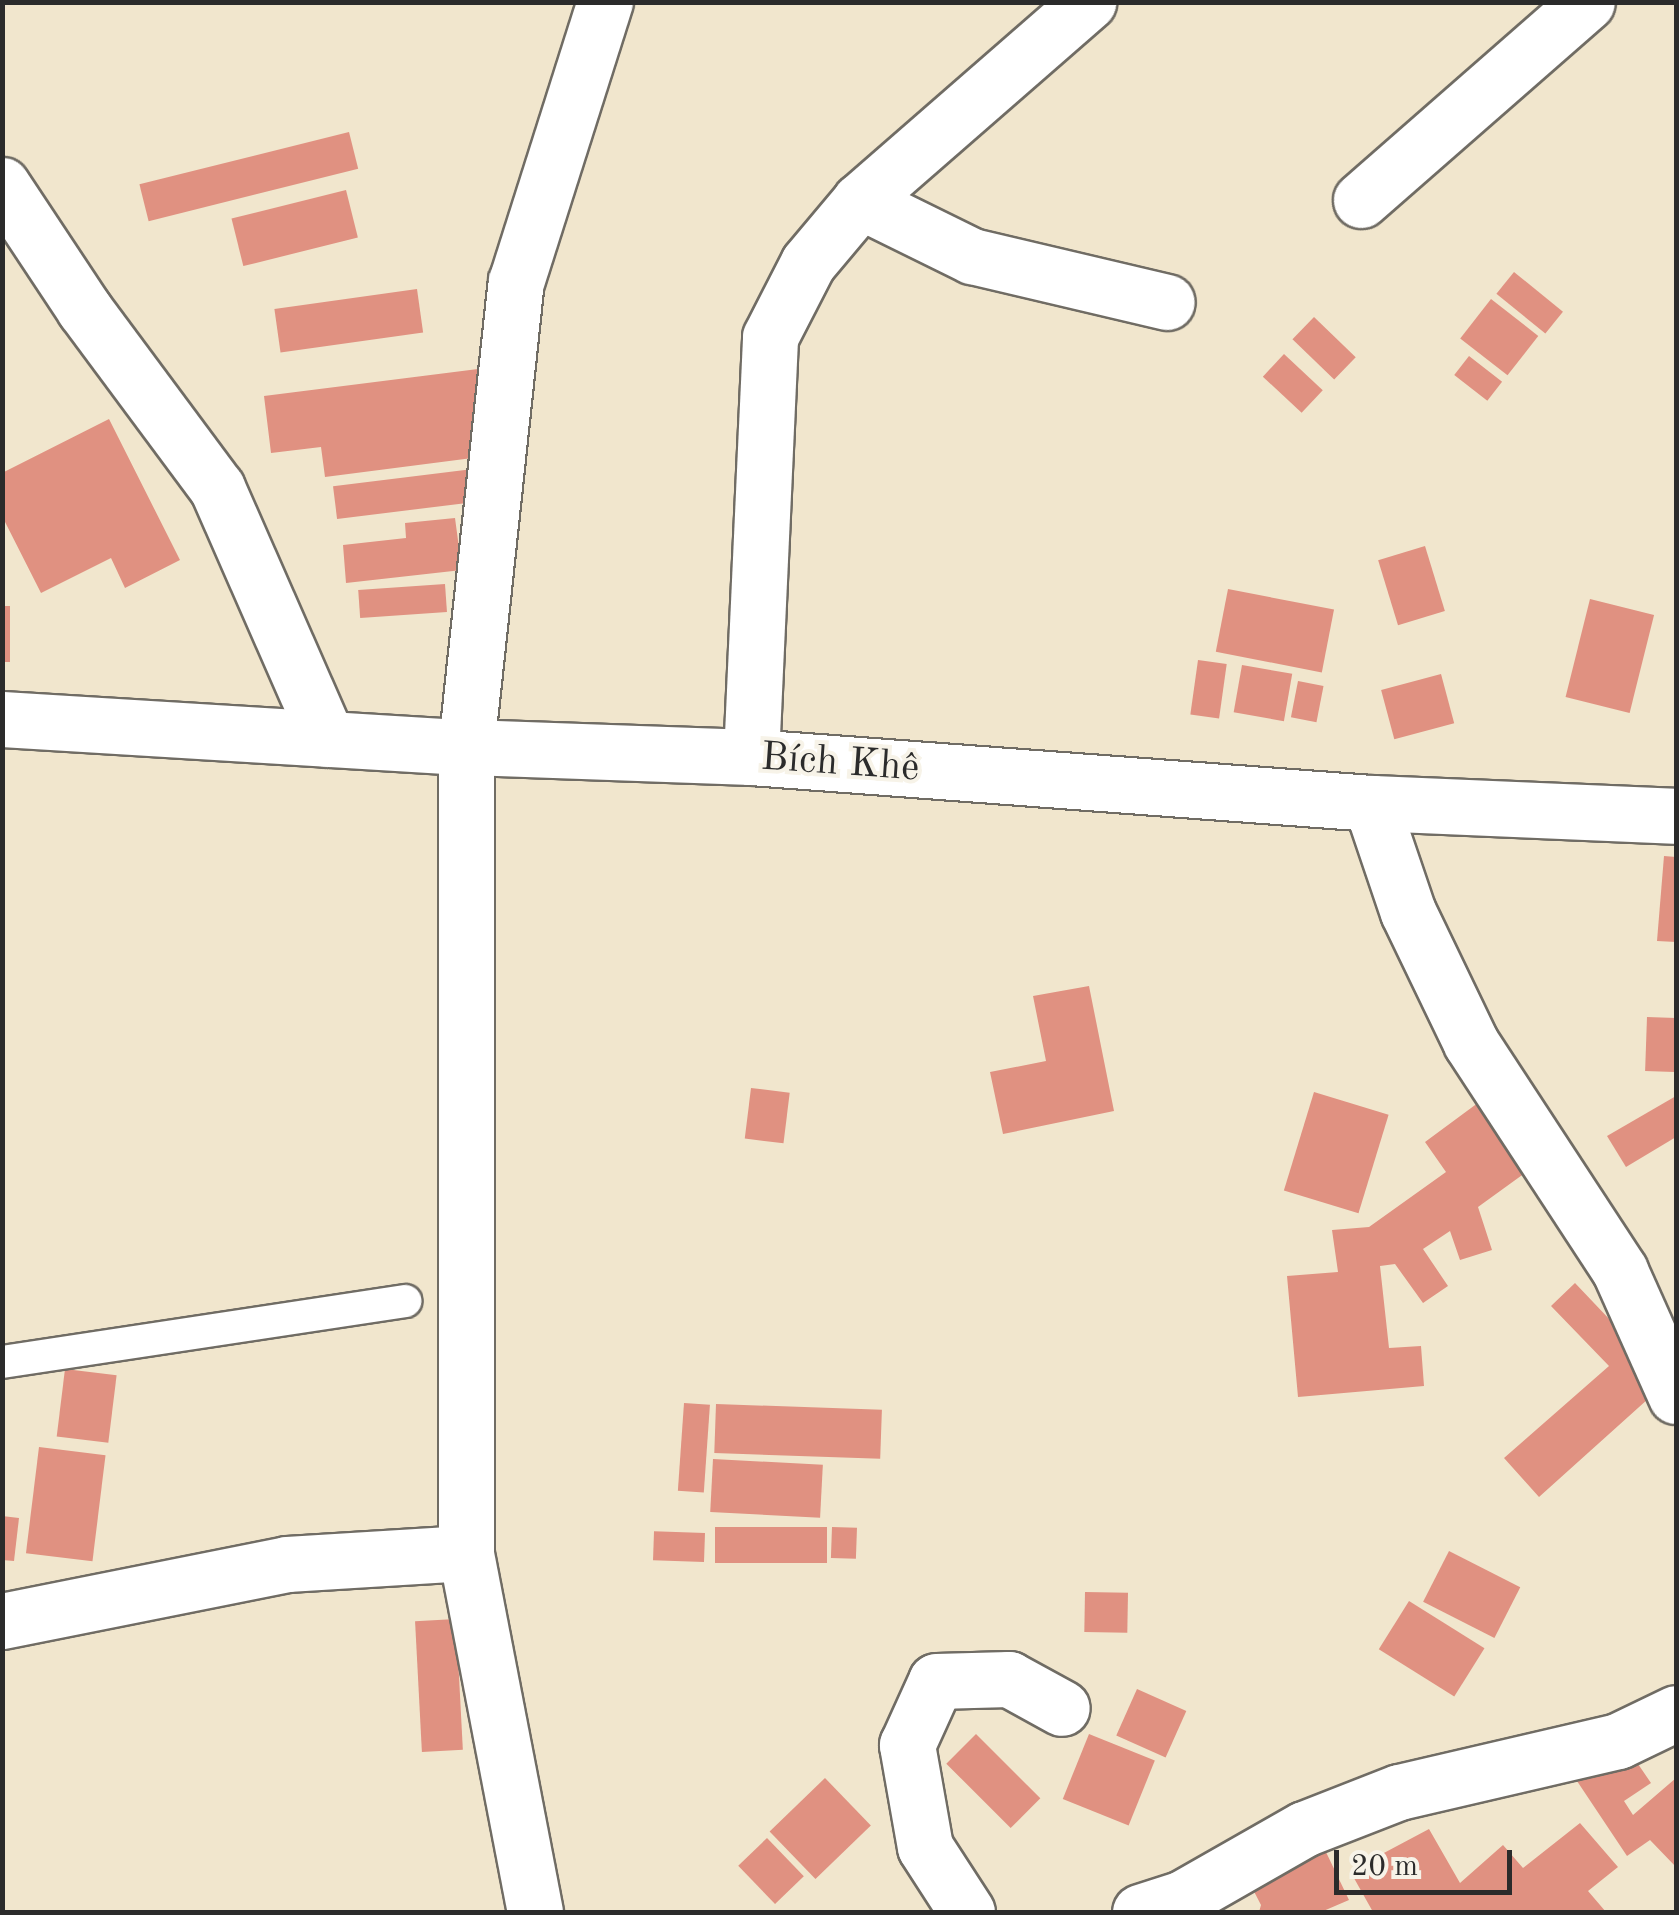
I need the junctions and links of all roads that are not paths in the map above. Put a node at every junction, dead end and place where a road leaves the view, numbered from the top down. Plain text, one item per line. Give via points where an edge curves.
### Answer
1 (605, 2) edge
2 (1088, 2) edge
3 (1587, 2) edge
4 (2, 185) edge
5 (1361, 200) dead end
6 (860, 201) junction
7 (1167, 302) dead end
8 (2, 719) edge
9 (327, 740) junction
10 (466, 747) junction
11 (752, 757) junction
12 (1371, 803) junction
13 (1676, 816) edge
14 (405, 1301) dead end
15 (2, 1362) edge
16 (1676, 1396) edge
17 (466, 1552) junction
18 (2, 1621) edge
19 (1062, 1708) dead end
20 (1676, 1713) edge
21 (534, 1912) edge
22 (967, 1912) edge
23 (1140, 1912) edge

1 - 10 street via 516,282
2 - 6 street
3 - 5 street
4 - 9 street via 217,488
6 - 7 street via 972,256
6 - 11 street via 808,263 770,337
8 - 9 street, Bích Khê
9 - 10 street, Bích Khê
10 - 11 street, Bích Khê
10 - 17 street
11 - 12 street, Bích Khê
12 - 13 street, Bích Khê
12 - 16 street via 1408,912 1471,1043 1620,1271
14 - 15 lane
17 - 18 street via 287,1564
17 - 21 street
19 - 22 street via 1008,1680 936,1682 907,1745 926,1847
20 - 23 street via 1618,1741 1400,1792 1304,1828 1183,1898

